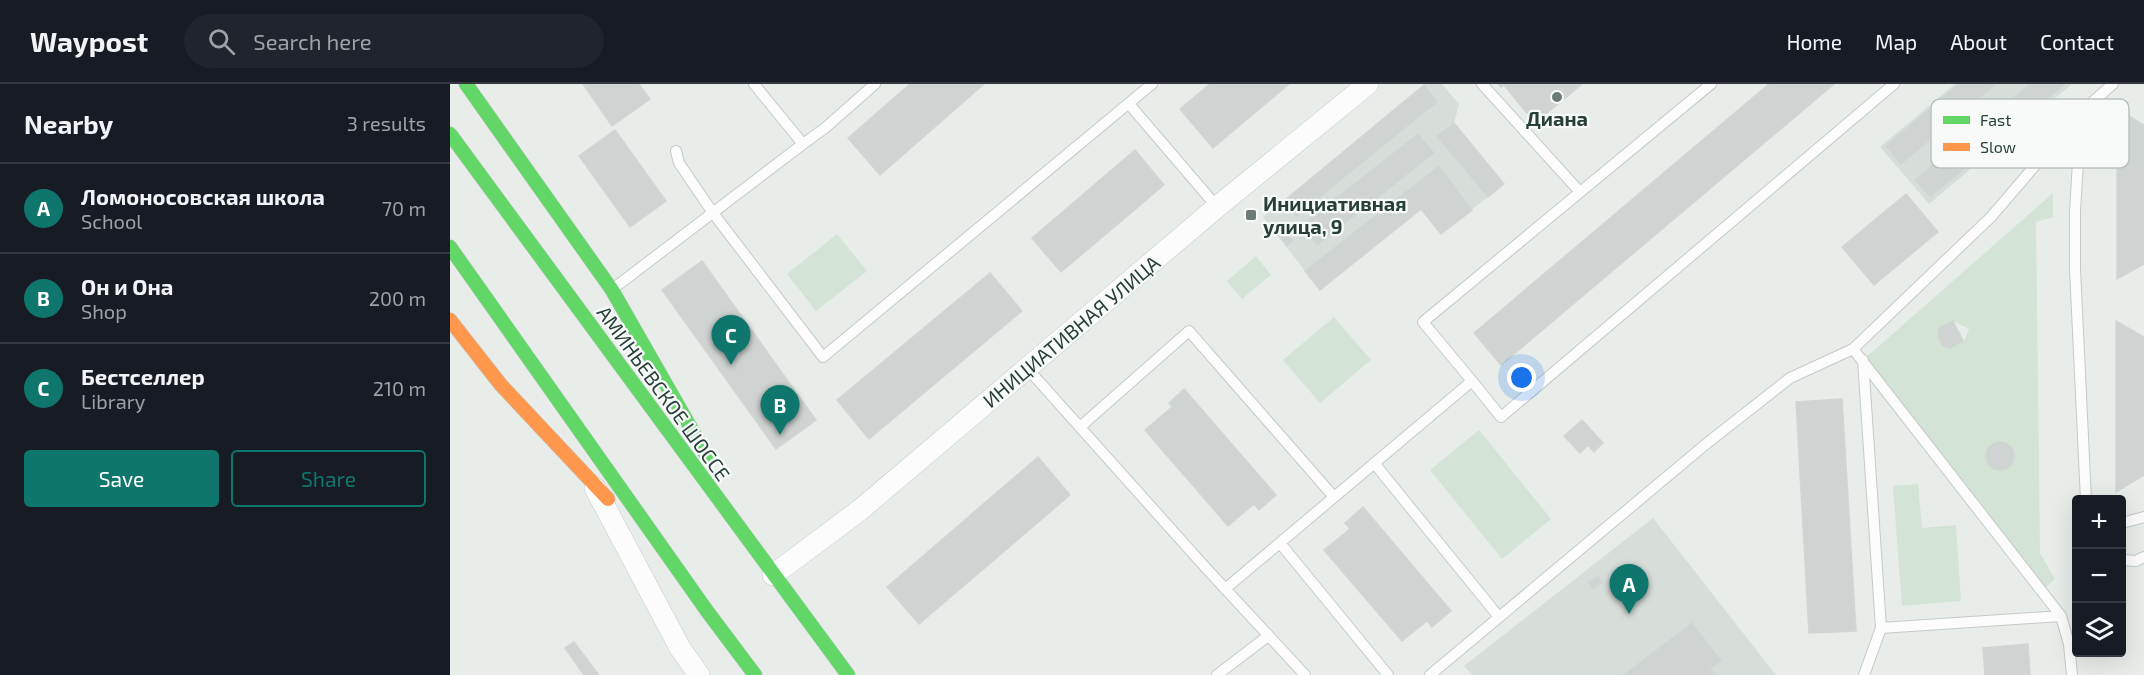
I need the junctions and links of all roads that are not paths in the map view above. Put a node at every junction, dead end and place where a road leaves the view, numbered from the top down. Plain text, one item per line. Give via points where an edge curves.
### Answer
1 (466, 84) edge
2 (754, 84) edge
3 (874, 84) edge
4 (1152, 84) edge
5 (1368, 84) edge
6 (1482, 84) edge
7 (1711, 84) edge
8 (1894, 84) edge
9 (2113, 84) edge
10 (2096, 99) edge
11 (1129, 104) junction
12 (450, 134) edge
13 (803, 144) junction
14 (676, 151) dead end
15 (2033, 168) edge
16 (2078, 168) edge
17 (1580, 192) junction
18 (1217, 207) junction
19 (713, 213) junction
20 (450, 248) edge
21 (612, 290) junction
22 (450, 320) edge
23 (1853, 349) junction
24 (1863, 360) junction
25 (1027, 368) junction
26 (1472, 381) junction
27 (1080, 427) junction
28 (1374, 463) junction
29 (591, 479) junction
30 (2086, 495) edge
31 (1334, 497) junction
32 (2144, 517) edge
33 (2126, 522) edge
34 (1280, 543) junction
35 (758, 554) junction
36 (2144, 557) edge
37 (2126, 560) edge
38 (773, 575) junction
39 (1225, 589) junction
40 (707, 611) junction
41 (2061, 616) junction
42 (1499, 617) junction
43 (1881, 628) junction
44 (1268, 636) junction
45 (699, 675) edge
46 (755, 675) edge
47 (848, 675) edge
48 (1216, 675) edge
49 (1305, 675) edge
50 (1388, 675) edge
51 (1430, 675) edge
52 (1864, 675) edge
53 (2072, 675) edge

1 - 21 main road
2 - 13 lane
3 - 13 lane
4 - 11 lane
5 - 18 street, ИНИЦИАТИВНАЯ УЛИЦА
6 - 17 lane
7 - 17 lane
8 - 26 lane via 1501,417
9 - 10 lane
11 - 18 lane
11 - 19 lane via 823,357
12 - 35 main road, АМИНЬЕВСКОЕ ШОССЕ
13 - 19 lane
14 - 19 lane via 679,163
15 - 23 lane via 1991,217
16 - 30 lane via 2075,269
17 - 26 lane via 1423,322
18 - 25 street, ИНИЦИАТИВНАЯ УЛИЦА
19 - 21 lane
20 - 40 main road
21 - 35 main road
22 - 29 main road via 501,385
23 - 24 lane
23 - 42 lane via 1790,378
24 - 41 lane
24 - 43 lane
25 - 27 lane
25 - 38 street, ИНИЦИАТИВНАЯ УЛИЦА via 860,510
26 - 28 lane
27 - 31 lane via 1189,331
27 - 39 lane
28 - 31 lane
28 - 42 lane
29 - 40 main road
29 - 45 street via 680,648
31 - 34 lane
32 - 33 lane
34 - 39 lane
34 - 50 lane
35 - 38 main road, АМИНЬЕВСКОЕ ШОССЕ
36 - 37 lane
38 - 47 main road, АМИНЬЕВСКОЕ ШОССЕ
39 - 44 lane
40 - 46 main road
41 - 43 lane
41 - 53 lane
42 - 51 lane
43 - 52 lane
44 - 48 lane
44 - 49 lane

